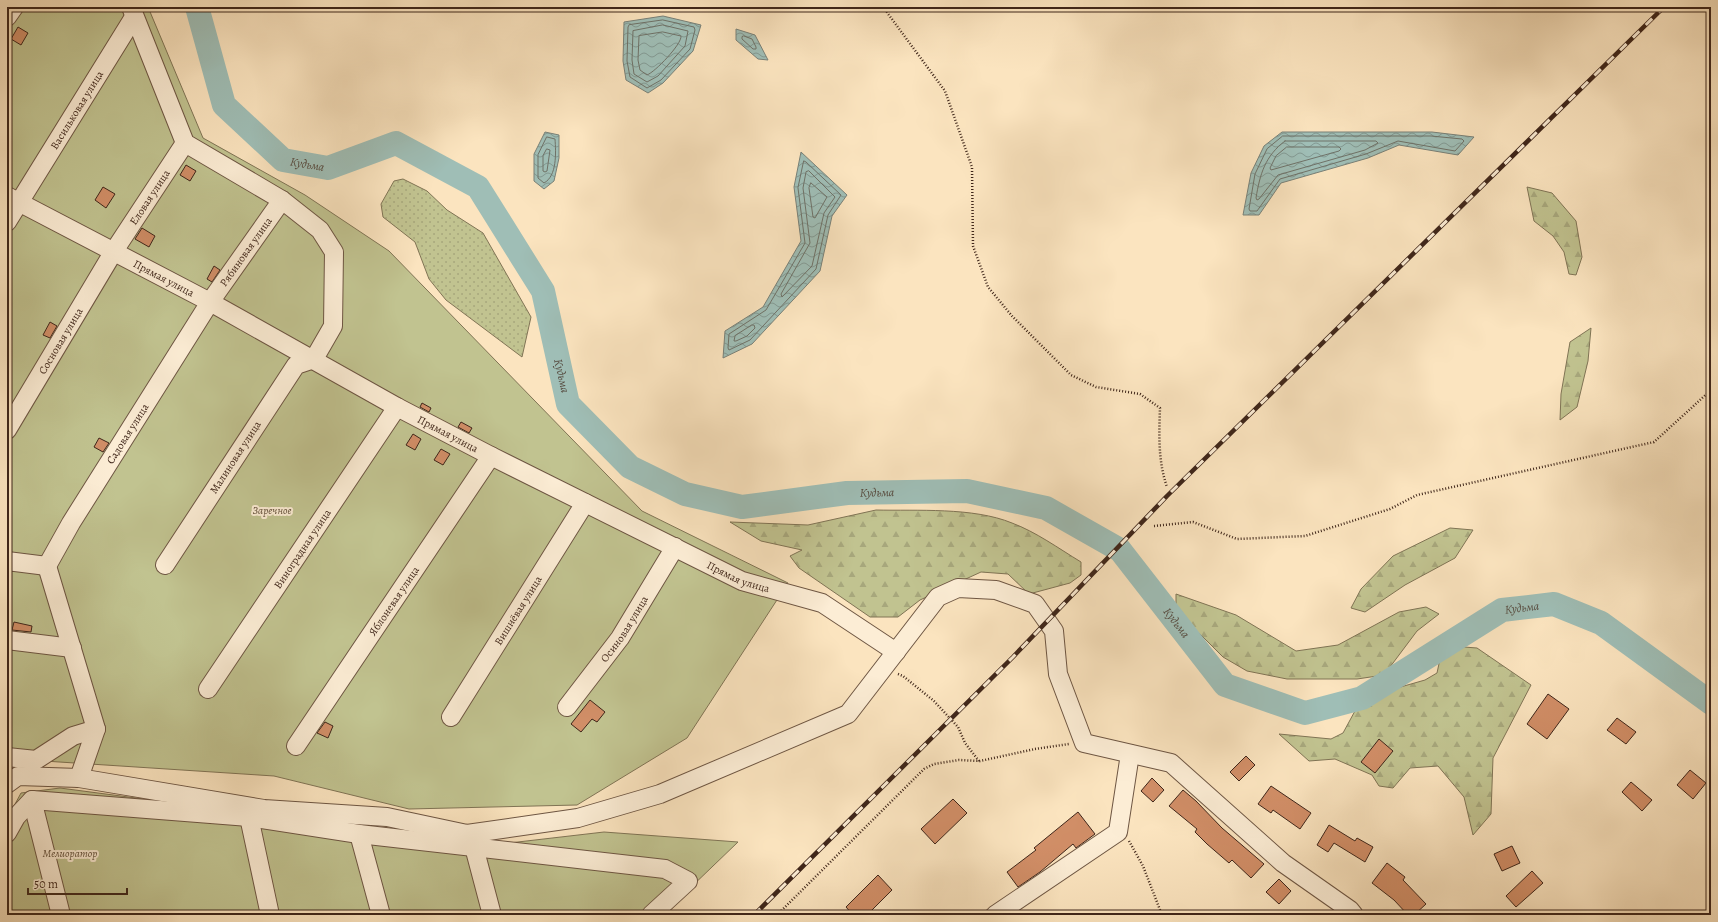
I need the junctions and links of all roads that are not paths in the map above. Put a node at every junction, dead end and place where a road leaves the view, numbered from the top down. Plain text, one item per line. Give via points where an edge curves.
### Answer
1 (14, 7) edge
2 (133, 12) edge
3 (7, 17) edge
4 (185, 143) junction
5 (13, 200) edge
6 (282, 200) junction
7 (7, 222) edge
8 (114, 251) junction
9 (210, 302) junction
10 (314, 359) junction
11 (397, 407) junction
12 (7, 430) edge
13 (491, 456) junction
14 (585, 503) junction
15 (675, 547) junction
16 (7, 561) edge
17 (165, 565) dead end
18 (47, 566) junction
19 (7, 640) edge
20 (72, 648) junction
21 (896, 652) junction
22 (208, 689) dead end
23 (567, 707) dead end
24 (450, 717) dead end
25 (96, 729) junction
26 (296, 746) dead end
27 (1130, 754) junction
28 (7, 757) edge
29 (79, 778) junction
30 (7, 784) edge
31 (32, 800) junction
32 (249, 817) junction
33 (7, 833) edge
34 (359, 834) junction
35 (474, 847) junction
36 (61, 915) edge
37 (270, 915) edge
38 (381, 915) edge
39 (492, 915) edge
40 (651, 915) edge
41 (995, 915) edge
42 (1354, 915) edge

1 - 3 street
2 - 4 street
2 - 5 street, Васильковая улица
4 - 6 street
4 - 8 street, Еловая улица
5 - 7 street, Васильковая улица
5 - 8 street, Прямая улица
6 - 9 street, Рябиновая улица
6 - 10 street via 320,230 334,252 333,326
8 - 9 street, Прямая улица
8 - 12 street, Сосновая улица
9 - 10 street, Прямая улица
9 - 18 street, Садовая улица via 71,523
10 - 11 street, Прямая улица
10 - 17 street, Малиновая улица via 296,365
11 - 13 street, Прямая улица
11 - 22 street, Виноградная улица
13 - 14 street, Прямая улица
13 - 26 street, Яблоневая улица
14 - 15 street, Прямая улица
14 - 24 street, Вишнёвая улица
15 - 21 street, Прямая улица via 742,581 822,603
15 - 23 street, Осиновая улица via 620,638
16 - 18 street
18 - 20 street
19 - 20 street
20 - 25 street
21 - 27 street via 938,598 958,588 996,590 1035,604 1054,631 1058,674 1084,743
21 - 29 street via 848,714 660,794 578,818 467,834 387,817 264,809
25 - 28 street via 73,736 36,760
25 - 29 street
27 - 41 street via 1118,832
27 - 42 street via 1171,763 1283,863
29 - 30 street via 18,776
31 - 32 street
31 - 33 street via 16,817
31 - 36 street
32 - 34 street
32 - 37 street
34 - 35 street
34 - 38 street
35 - 39 street
35 - 40 street via 665,869 688,881

